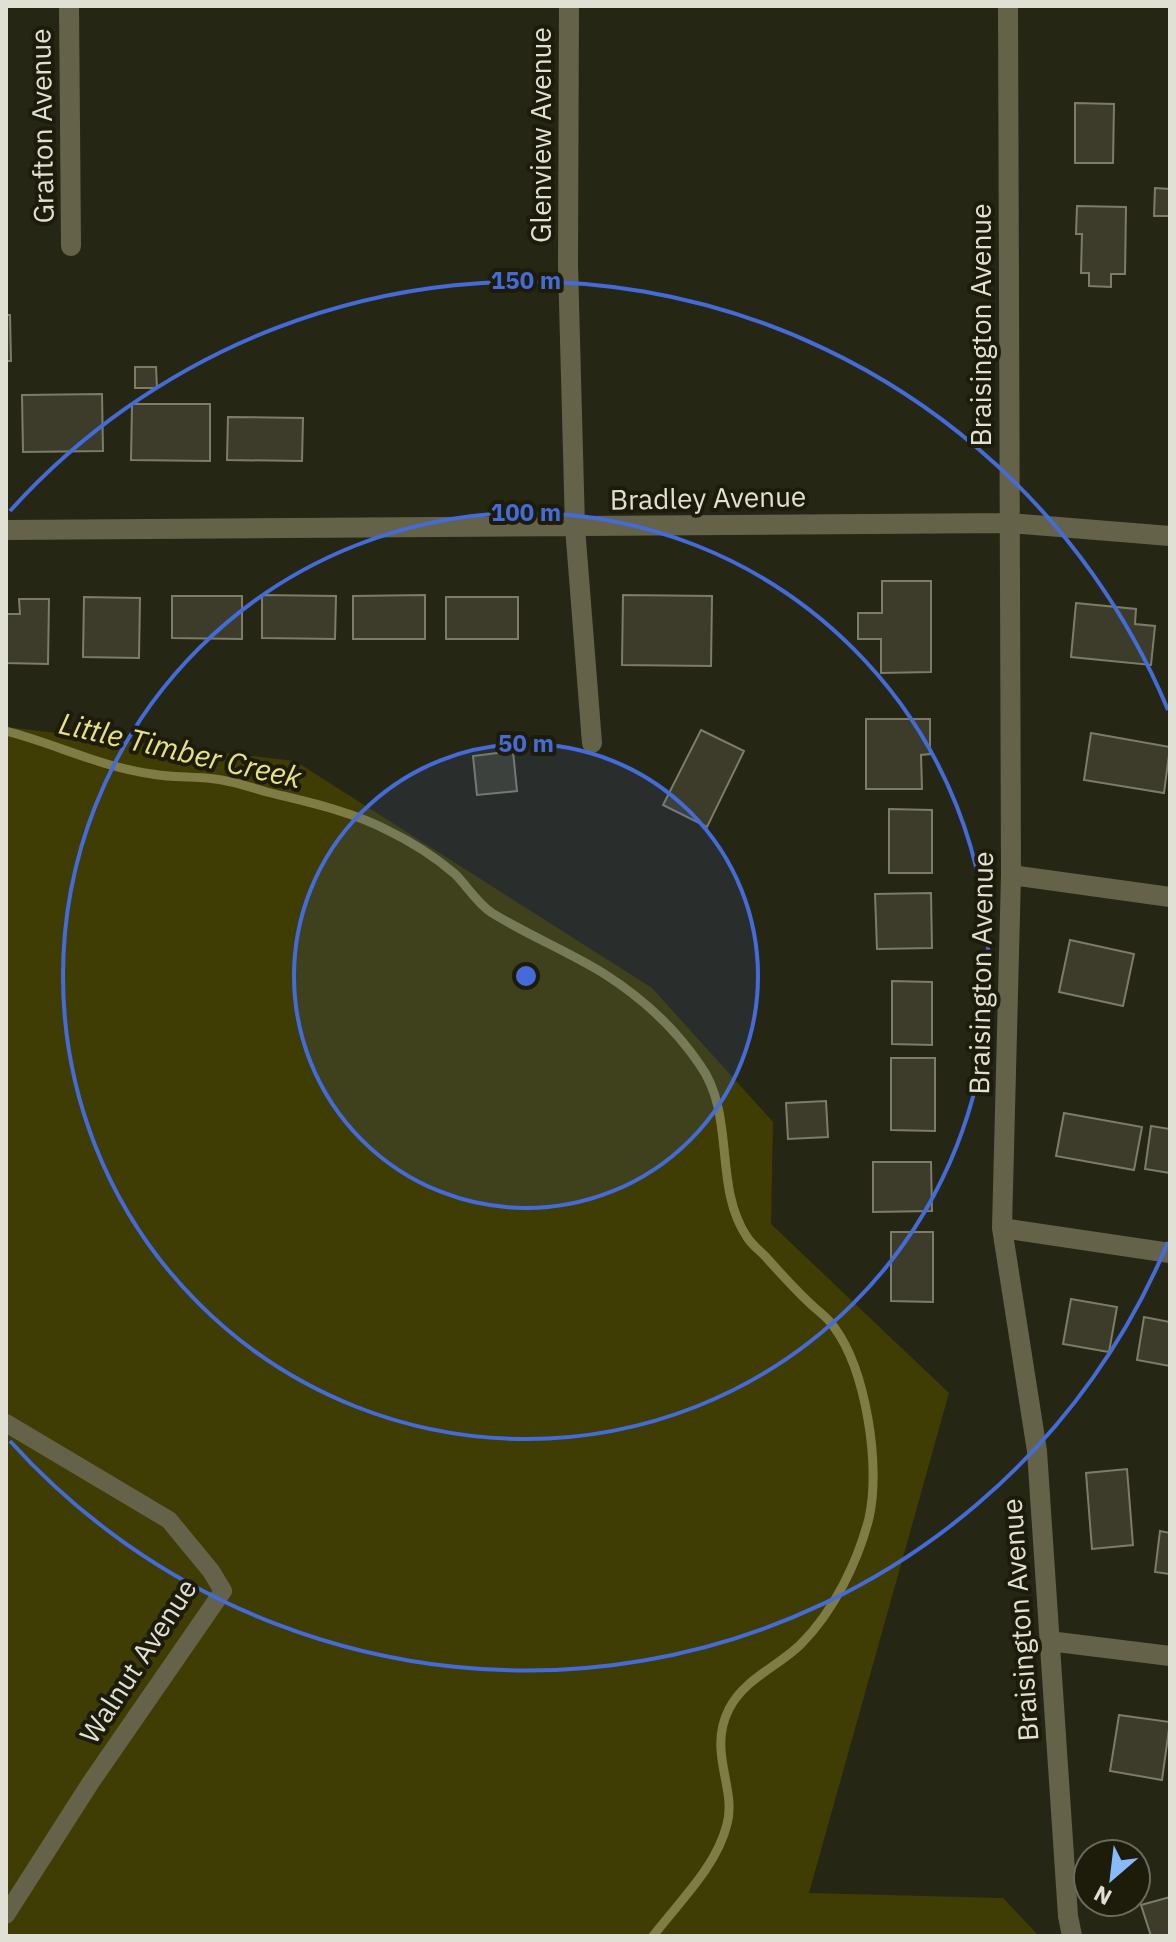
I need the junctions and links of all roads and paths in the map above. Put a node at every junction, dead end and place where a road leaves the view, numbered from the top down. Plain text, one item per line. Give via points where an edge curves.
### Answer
1 (69, 6) edge
2 (569, 6) edge
3 (1008, 6) edge
4 (71, 246) dead end
5 (1010, 523) junction
6 (575, 527) junction
7 (6, 530) edge
8 (1170, 536) edge
9 (592, 743) dead end
10 (1011, 875) junction
11 (1170, 897) edge
12 (1002, 1228) junction
13 (1170, 1253) edge
14 (6, 1423) edge
15 (1049, 1641) junction
16 (1170, 1656) edge
17 (6, 1915) edge
18 (1072, 1936) edge

1 - 4 street, Grafton Avenue
2 - 6 street, Glenview Avenue
3 - 5 street, Braisington Avenue
5 - 6 street, Bradley Avenue
5 - 8 street, Bradley Avenue
5 - 10 street, Braisington Avenue
6 - 7 street, Bradley Avenue
6 - 9 street, Glenview Avenue
10 - 11 street
10 - 12 street, Braisington Avenue
12 - 13 street
12 - 15 street, Braisington Avenue via 1037,1451
14 - 17 lane, Walnut Avenue via 169,1520 223,1591
15 - 16 street
15 - 18 street, Braisington Avenue

